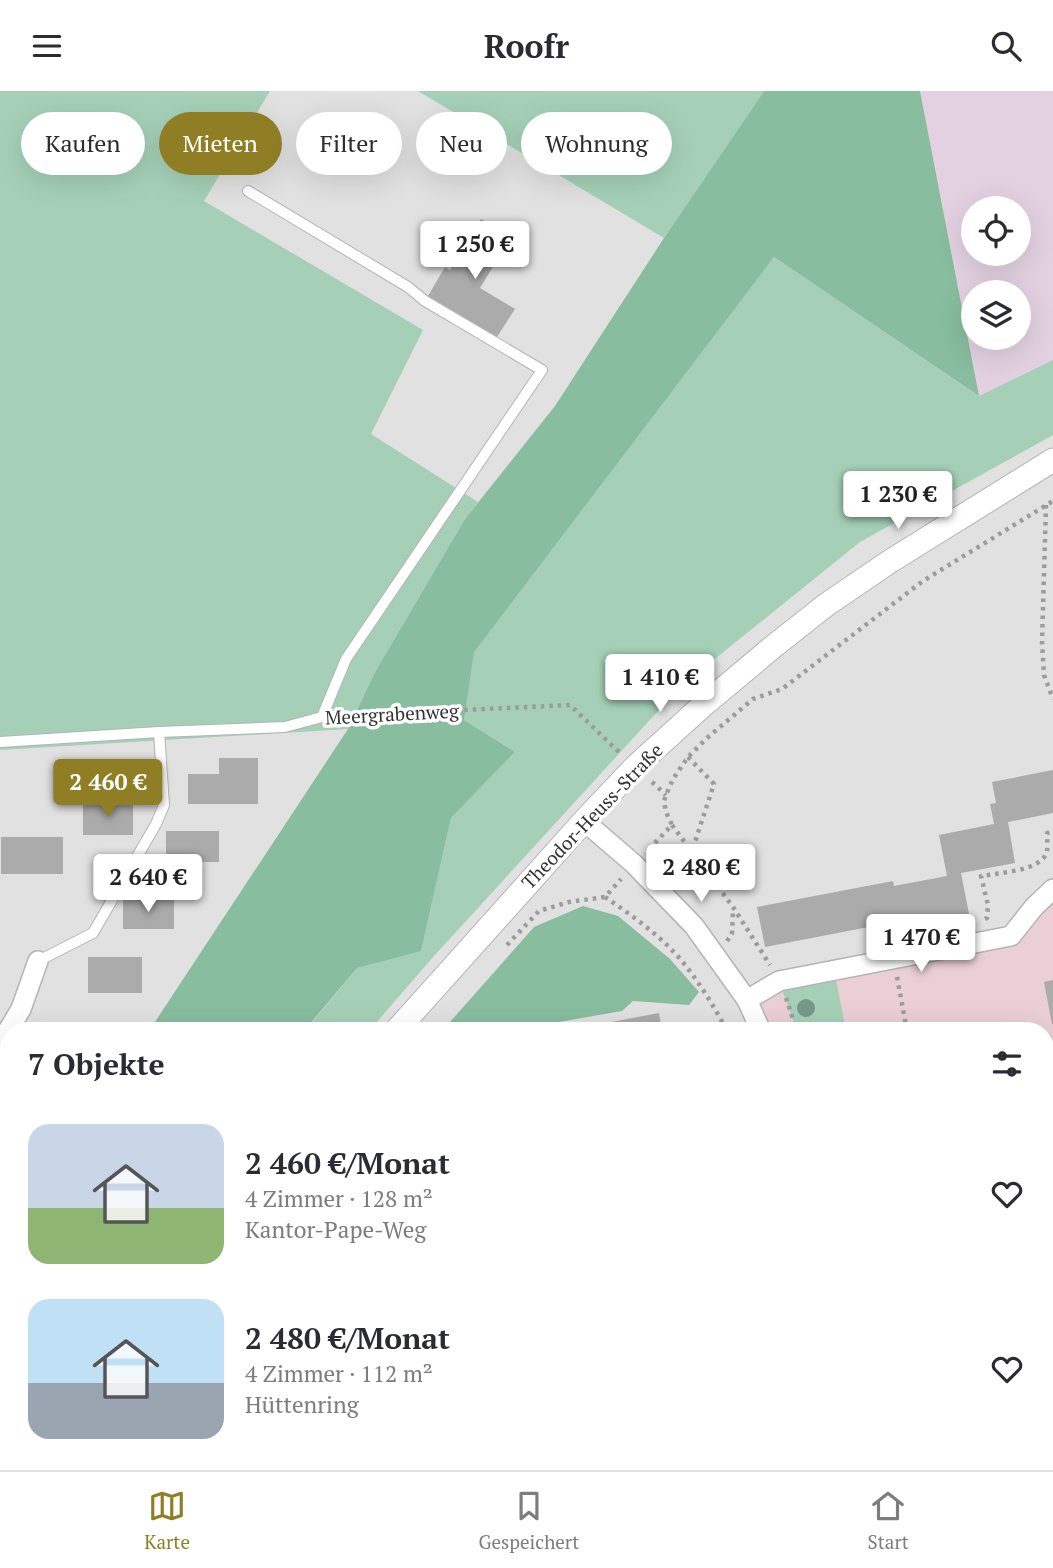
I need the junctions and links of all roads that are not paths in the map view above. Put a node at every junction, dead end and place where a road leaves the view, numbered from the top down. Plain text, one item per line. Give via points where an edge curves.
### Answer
1 (248, 191) dead end
2 (1053, 460) edge
3 (159, 732) junction
4 (0, 742) edge
5 (584, 821) junction
6 (1053, 889) edge
7 (38, 961) joint
8 (747, 1000) junction
9 (13, 1022) edge
10 (404, 1022) edge
11 (757, 1022) edge

1 - 3 lane, Meergrabenweg via 542,370 346,659 322,717 285,727
2 - 5 street, Theodor-Heuss-Straße via 826,605 700,708
3 - 4 lane, Meergrabenweg
3 - 7 lane via 164,806 156,824 93,933
5 - 8 street via 694,926
5 - 10 street, Theodor-Heuss-Straße
6 - 8 street via 1012,936 779,981
7 - 9 street
8 - 11 street

